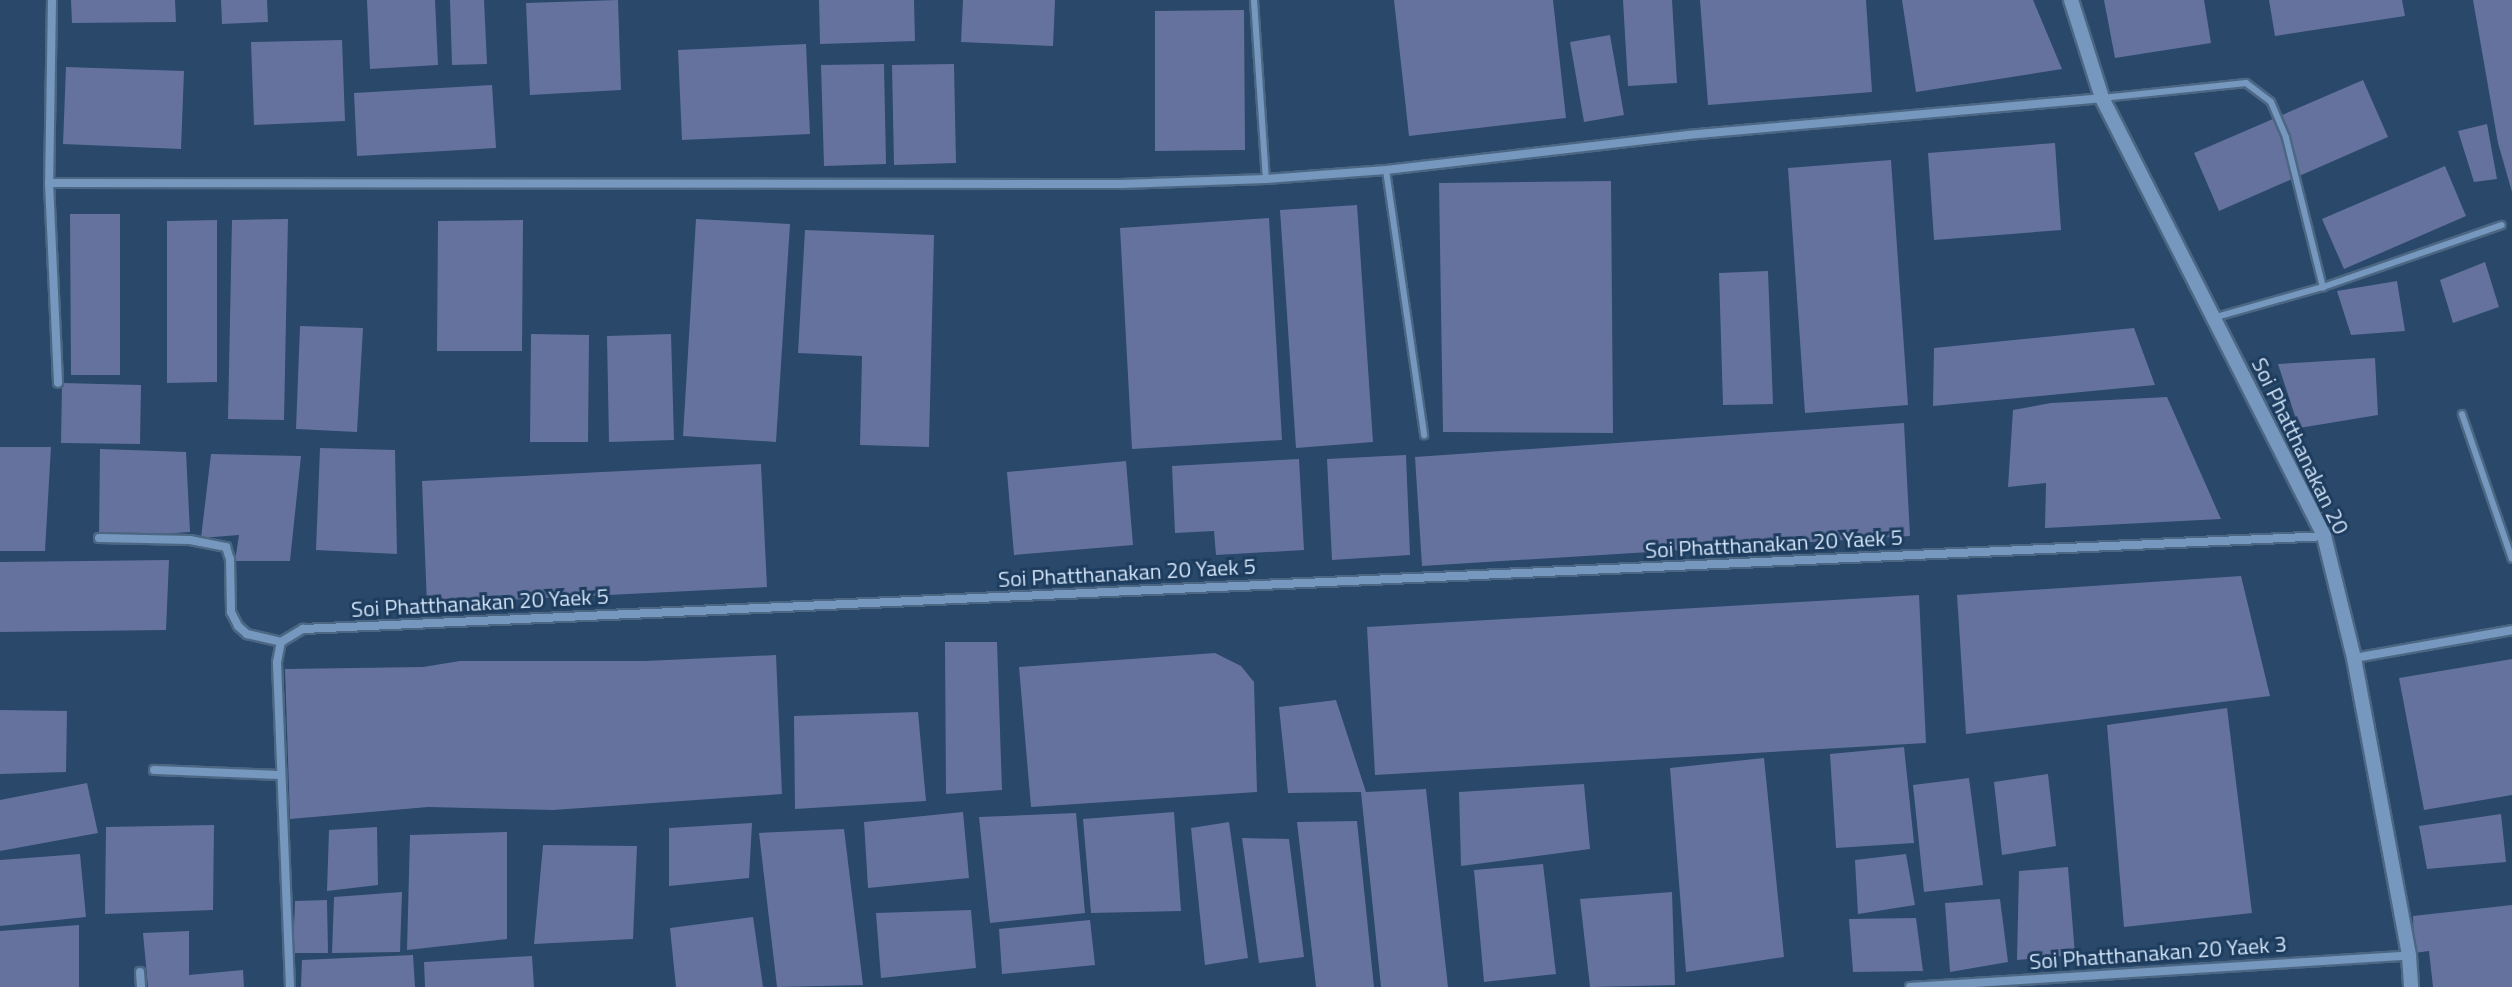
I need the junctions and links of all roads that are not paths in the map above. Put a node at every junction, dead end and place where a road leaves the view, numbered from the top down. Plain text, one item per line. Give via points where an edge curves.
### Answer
1 (52, 0) edge
2 (1254, 0) edge
3 (2071, 0) edge
4 (2102, 98) junction
5 (1386, 170) junction
6 (1266, 179) junction
7 (49, 183) junction
8 (2502, 225) dead end
9 (2323, 287) junction
10 (2212, 318) junction
11 (58, 383) dead end
12 (2462, 414) dead end
13 (1424, 435) dead end
14 (2324, 536) junction
15 (99, 538) dead end
16 (2512, 559) edge
17 (2512, 630) edge
18 (281, 642) junction
19 (2354, 658) junction
20 (154, 770) dead end
21 (281, 775) junction
22 (2409, 956) junction
23 (140, 972) dead end
24 (2095, 975) junction
25 (1955, 986) edge
26 (141, 987) edge
27 (290, 987) edge
28 (1910, 987) edge
29 (2096, 987) edge
30 (2411, 987) edge

1 - 7 street
2 - 6 lane
3 - 4 street, Soi Phatthanakan 20
4 - 5 street via 1688,135
4 - 9 lane via 2246,83 2271,102 2286,138
4 - 10 street, Soi Phatthanakan 20
5 - 6 street
5 - 13 lane
6 - 7 street via 1121,184
7 - 11 street
8 - 9 lane
9 - 10 lane
10 - 14 street, Soi Phatthanakan 20
12 - 16 lane
14 - 18 street, Soi Phatthanakan 20 Yaek 5 via 303,629
14 - 19 street, Soi Phatthanakan 20
15 - 18 street via 190,540 226,547 231,612 238,626 247,634
17 - 19 street
18 - 21 street
19 - 22 street, Soi Phatthanakan 20
20 - 21 street
21 - 27 street
22 - 24 street, Soi Phatthanakan 20 Yaek 3
22 - 30 street, Soi Phatthanakan 20
23 - 26 street
24 - 25 street, Soi Phatthanakan 20 Yaek 3
24 - 29 lane
25 - 28 street, Soi Phatthanakan 20 Yaek 3

